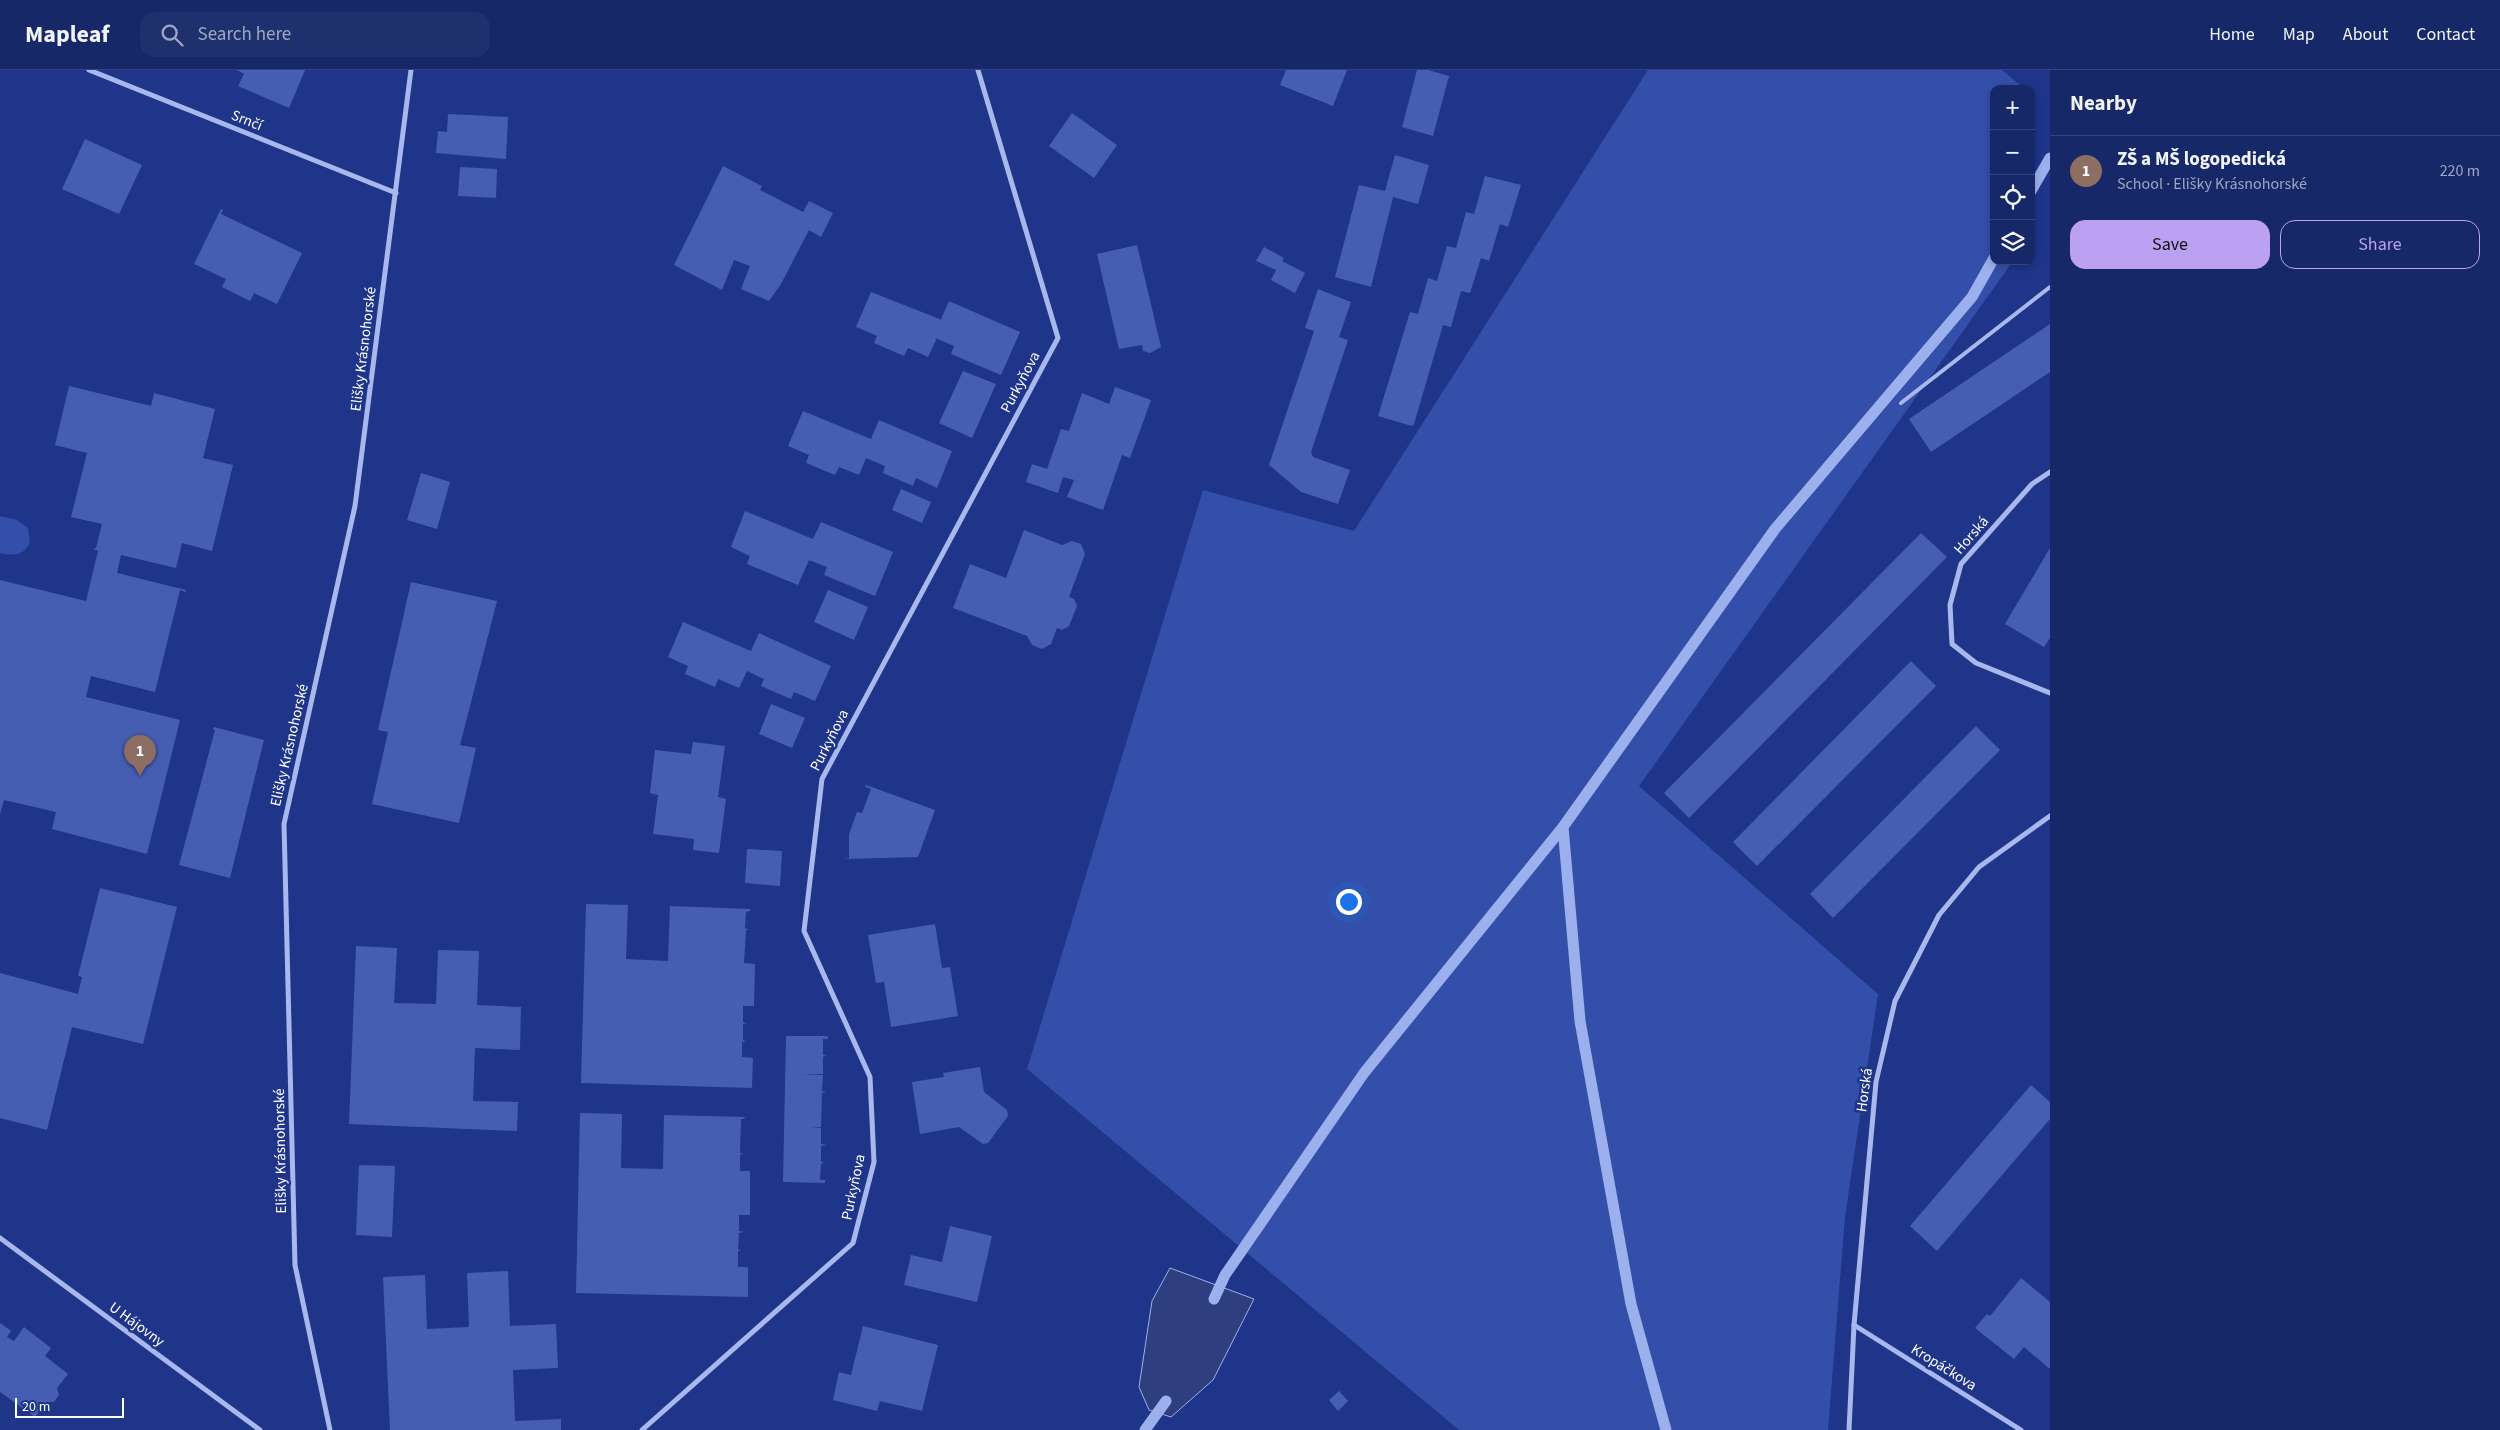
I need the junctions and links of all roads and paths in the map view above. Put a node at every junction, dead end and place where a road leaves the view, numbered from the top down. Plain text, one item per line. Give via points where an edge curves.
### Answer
1 (89, 70) edge
2 (411, 70) edge
3 (978, 70) edge
4 (396, 193) junction
5 (2050, 287) edge
6 (1901, 403) dead end
7 (2050, 472) edge
8 (2050, 693) edge
9 (2050, 816) edge
10 (0, 1238) edge
11 (1854, 1325) junction
12 (260, 1430) edge
13 (330, 1430) edge
14 (642, 1430) edge
15 (1849, 1430) edge
16 (2022, 1430) edge

1 - 4 street, Srnčí
2 - 4 street, Elišky Krásnohorské
3 - 14 street, Purkyňova via 1058,338 822,779 804,931 870,1077 874,1162 853,1243
4 - 13 street, Elišky Krásnohorské via 355,506 284,824 295,1265
5 - 6 lane
7 - 8 street, Horská via 2032,484 1961,564 1950,605 1952,644 1976,663
9 - 11 street, Horská via 1979,867 1956,894 1939,915 1895,1001 1876,1082
10 - 12 street, U Hájovny
11 - 15 street, Horská
11 - 16 street, Kropáčkova

